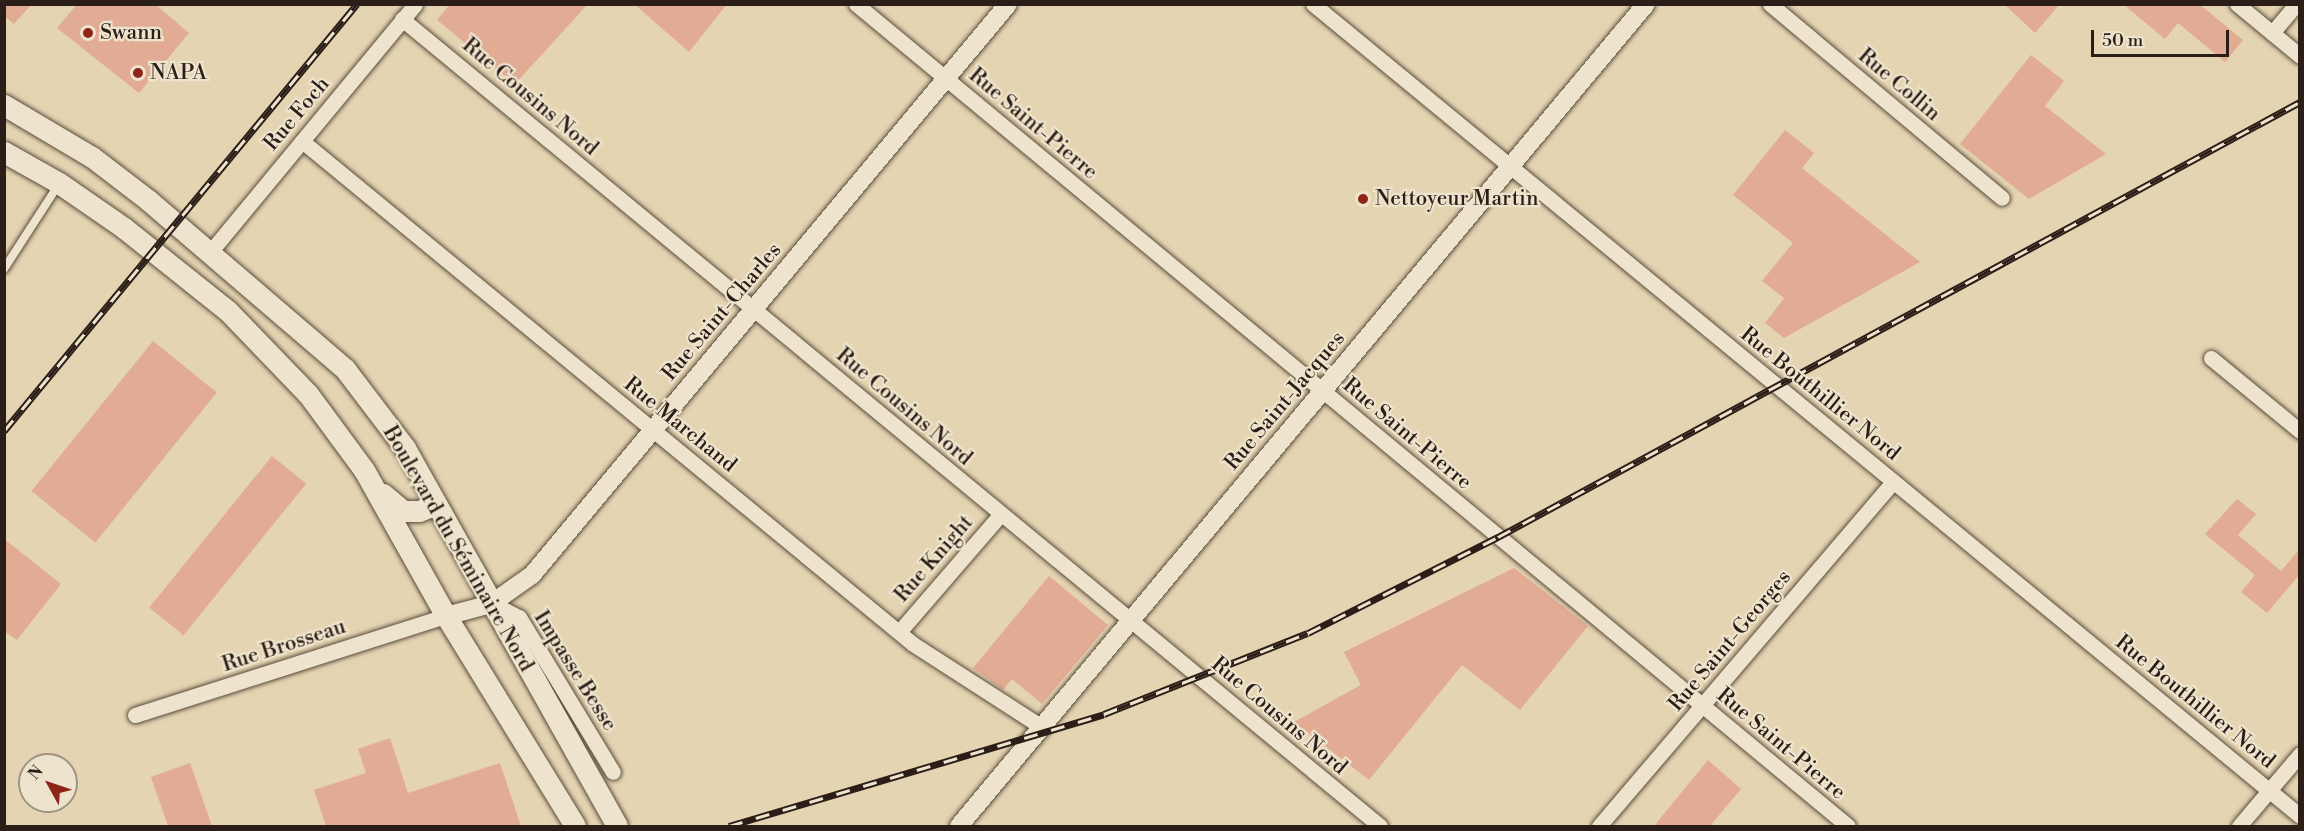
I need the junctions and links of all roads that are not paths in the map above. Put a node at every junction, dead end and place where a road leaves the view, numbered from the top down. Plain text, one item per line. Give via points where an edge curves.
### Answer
1 (414, 4) edge
2 (856, 4) edge
3 (1008, 4) edge
4 (1313, 4) edge
5 (1646, 4) edge
6 (1770, 4) edge
7 (2237, 4) edge
8 (2296, 4) edge
9 (402, 20) junction
10 (2272, 33) junction
11 (2300, 56) edge
12 (946, 79) junction
13 (4, 105) edge
14 (302, 141) junction
15 (4, 152) edge
16 (1510, 167) junction
17 (59, 183) junction
18 (2002, 198) dead end
19 (211, 251) junction
20 (4, 269) edge
21 (753, 309) junction
22 (2211, 358) dead end
23 (1323, 391) junction
24 (653, 430) junction
25 (2300, 432) edge
26 (364, 470) junction
27 (1893, 482) junction
28 (436, 504) junction
29 (1001, 514) junction
30 (491, 604) junction
31 (446, 616) junction
32 (1131, 621) junction
33 (899, 632) junction
34 (1702, 706) junction
35 (135, 715) dead end
36 (1042, 727) junction
37 (2300, 754) edge
38 (613, 772) dead end
39 (2269, 791) junction
40 (2300, 816) edge
41 (575, 826) edge
42 (617, 826) edge
43 (959, 826) edge
44 (1380, 826) edge
45 (1599, 826) edge
46 (1848, 826) edge
47 (2239, 826) edge

1 - 9 street, Rue Foch
2 - 12 street, Rue Saint-Pierre
3 - 12 street, Rue Saint-Charles
4 - 16 street, Rue Bouthillier Nord
5 - 16 street, Rue Saint-Jacques
6 - 18 street, Rue Collin
7 - 10 street
8 - 10 street
9 - 14 street, Rue Foch
9 - 21 street, Rue Cousins Nord
10 - 11 street
12 - 21 street, Rue Saint-Charles
12 - 23 street, Rue Saint-Pierre
13 - 19 main road, Boulevard du Séminaire Nord via 92,157
14 - 19 street, Rue Foch
14 - 24 street, Rue Marchand
15 - 17 main road, Boulevard du Séminaire Nord
16 - 23 street, Rue Saint-Jacques
16 - 27 street, Rue Bouthillier Nord
17 - 20 lane
17 - 26 main road, Boulevard du Séminaire Nord via 132,234 271,351
19 - 28 main road, Boulevard du Séminaire Nord via 345,369 405,448
21 - 24 street, Rue Saint-Charles
21 - 29 street, Rue Cousins Nord
22 - 25 street
23 - 32 street, Rue Saint-Jacques
23 - 34 street, Rue Saint-Pierre
24 - 30 street, Rue Saint-Charles via 532,575
24 - 33 street, Rue Marchand
26 - 28 main road via 403,511 419,511
26 - 31 main road, Boulevard du Séminaire Nord
27 - 34 street, Rue Saint-Georges
27 - 39 street, Rue Bouthillier Nord
28 - 30 main road, Boulevard du Séminaire Nord
29 - 32 street, Rue Cousins Nord
29 - 33 street, Rue Knight
30 - 31 street, Rue Saint-Charles
30 - 38 street, Impasse Besse via 519,617
30 - 42 main road, Boulevard du Séminaire Nord
31 - 35 street, Rue Brosseau
31 - 41 main road, Boulevard du Séminaire Nord
32 - 36 street, Rue Saint-Jacques
32 - 44 street, Rue Cousins Nord
33 - 36 street, Rue Marchand
34 - 45 street, Rue Saint-Georges
34 - 46 street, Rue Saint-Pierre
36 - 43 street, Rue Saint-Jacques
37 - 39 street
39 - 40 street, Rue Bouthillier Nord
39 - 47 street

